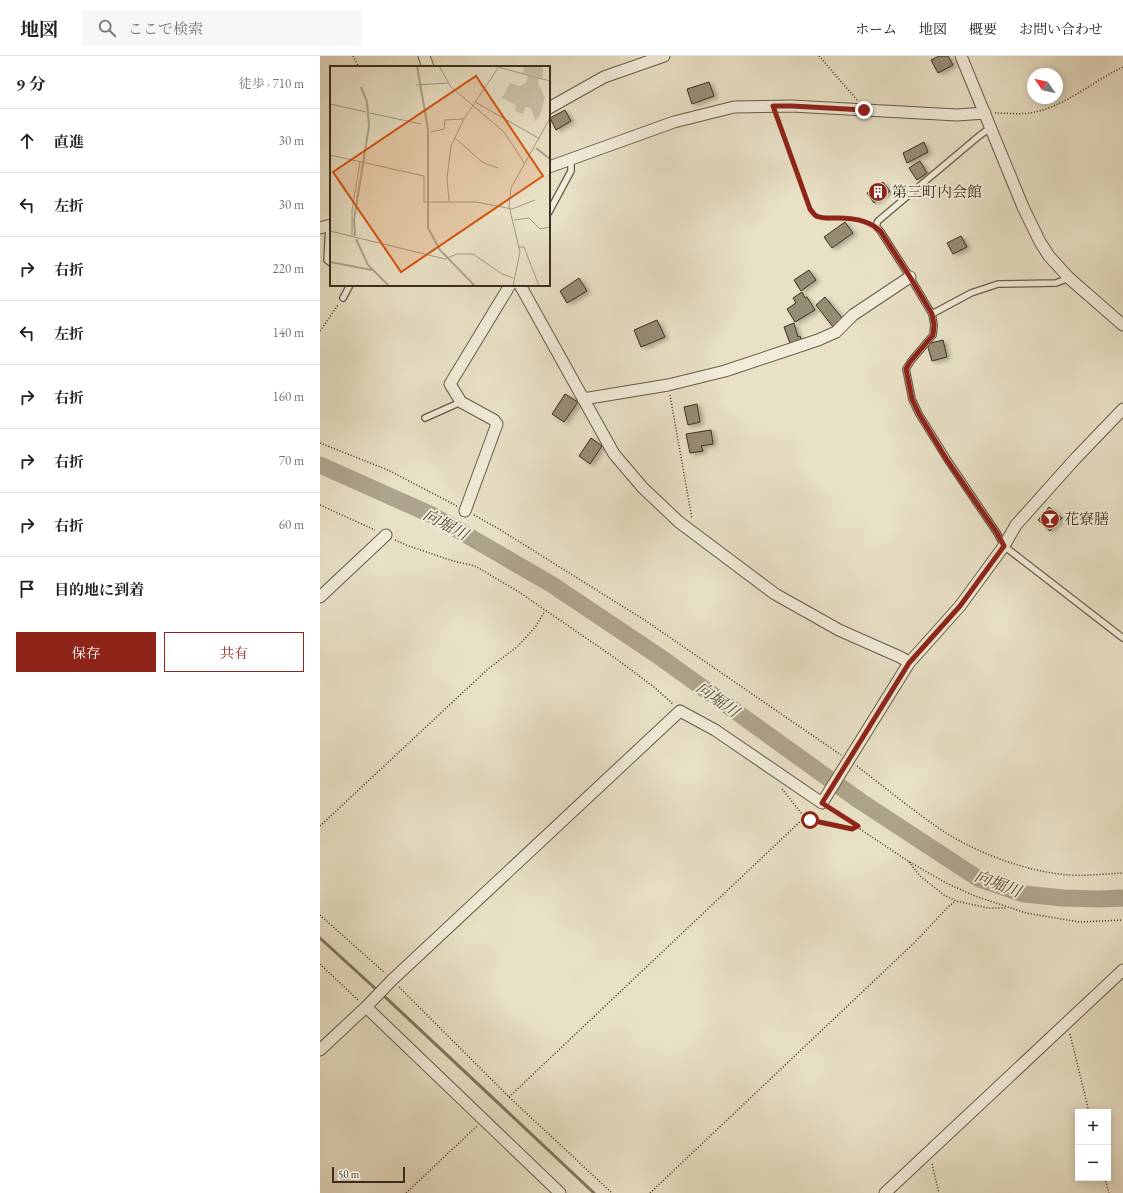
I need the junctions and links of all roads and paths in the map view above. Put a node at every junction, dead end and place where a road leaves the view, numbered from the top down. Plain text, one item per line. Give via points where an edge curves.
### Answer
1 (353, 56) edge
2 (424, 56) edge
3 (664, 56) edge
4 (819, 56) edge
5 (961, 56) edge
6 (358, 66) edge
7 (428, 66) edge
8 (1123, 68) edge
9 (773, 106) junction
10 (550, 107) edge
11 (859, 110) junction
12 (985, 113) junction
13 (990, 128) junction
14 (571, 160) junction
15 (550, 167) edge
16 (550, 210) edge
17 (327, 226) edge
18 (876, 226) junction
19 (330, 262) edge
20 (910, 277) junction
21 (1069, 278) junction
22 (349, 286) edge
23 (509, 286) edge
24 (521, 286) edge
25 (343, 298) joint
26 (932, 314) junction
27 (1123, 325) edge
28 (320, 331) edge
29 (668, 385) junction
30 (582, 399) junction
31 (462, 402) junction
32 (1123, 409) edge
33 (425, 418) dead end
34 (320, 443) edge
35 (320, 505) edge
36 (465, 510) junction
37 (695, 534) junction
38 (386, 535) junction
39 (1004, 546) junction
40 (320, 597) edge
41 (546, 610) junction
42 (1123, 638) edge
43 (909, 663) junction
44 (680, 711) junction
45 (847, 763) junction
46 (778, 784) dead end
47 (824, 801) junction
48 (806, 816) junction
49 (320, 826) edge
50 (858, 826) junction
51 (908, 861) junction
52 (1123, 873) edge
53 (956, 901) junction
54 (1007, 908) junction
55 (320, 915) edge
56 (1123, 920) edge
57 (320, 964) edge
58 (1123, 970) edge
59 (389, 982) junction
60 (367, 1005) junction
61 (1066, 1023) junction
62 (320, 1050) edge
63 (509, 1097) junction
64 (1088, 1109) edge
65 (484, 1120) junction
66 (926, 1154) junction
67 (1106, 1181) edge
68 (406, 1193) edge
69 (560, 1193) edge
70 (612, 1193) edge
71 (650, 1193) edge
72 (885, 1193) edge
73 (939, 1193) edge
74 (1109, 1193) edge

1 - 6 path
2 - 7 street
3 - 10 street via 604,77
4 - 11 path via 857,99
5 - 12 street
8 - 12 path via 1054,106 1033,113
9 - 11 street
9 - 14 street via 734,107 674,122
9 - 18 path via 810,209 815,215 822,218 865,221
11 - 12 street via 957,115
12 - 13 street
13 - 18 lane via 878,221
13 - 21 street via 1040,242
14 - 15 street
14 - 16 lane via 571,170
17 - 19 lane via 327,260
18 - 20 lane
20 - 26 lane
20 - 29 street via 853,315 836,332 726,371
21 - 26 lane via 1056,283 998,284 971,293
21 - 27 street
22 - 25 lane
23 - 31 street via 450,384
24 - 30 street
25 - 28 path
26 - 39 lane via 933,335 906,369 912,399 947,460
29 - 30 street
29 - 37 path
30 - 37 street via 614,454 643,488
31 - 33 lane
31 - 36 street via 497,424
32 - 39 street via 1016,525
34 - 36 path via 388,470
35 - 38 path
36 - 45 path via 646,621
37 - 43 street via 775,594 839,630
38 - 40 street
38 - 41 path via 406,545 475,566
39 - 42 lane
39 - 43 street via 960,606
41 - 44 path via 654,687
41 - 49 path via 518,646 488,669
43 - 45 street
44 - 47 street via 715,730
44 - 59 street
45 - 47 street
45 - 52 path via 938,828 979,850 1020,866 1059,874
46 - 48 path
47 - 50 path
48 - 50 path via 810,820 852,829
48 - 63 path
50 - 51 path
51 - 53 path via 920,876
51 - 54 path via 946,883
53 - 54 path via 988,908
53 - 71 path
54 - 56 path via 1079,922
55 - 59 path
57 - 60 path
58 - 61 street
59 - 60 street
59 - 63 path
60 - 62 street
60 - 65 street
61 - 64 path
61 - 66 street
63 - 70 path
65 - 68 path
65 - 69 street
66 - 72 street
66 - 73 path via 931,1158
67 - 74 path

